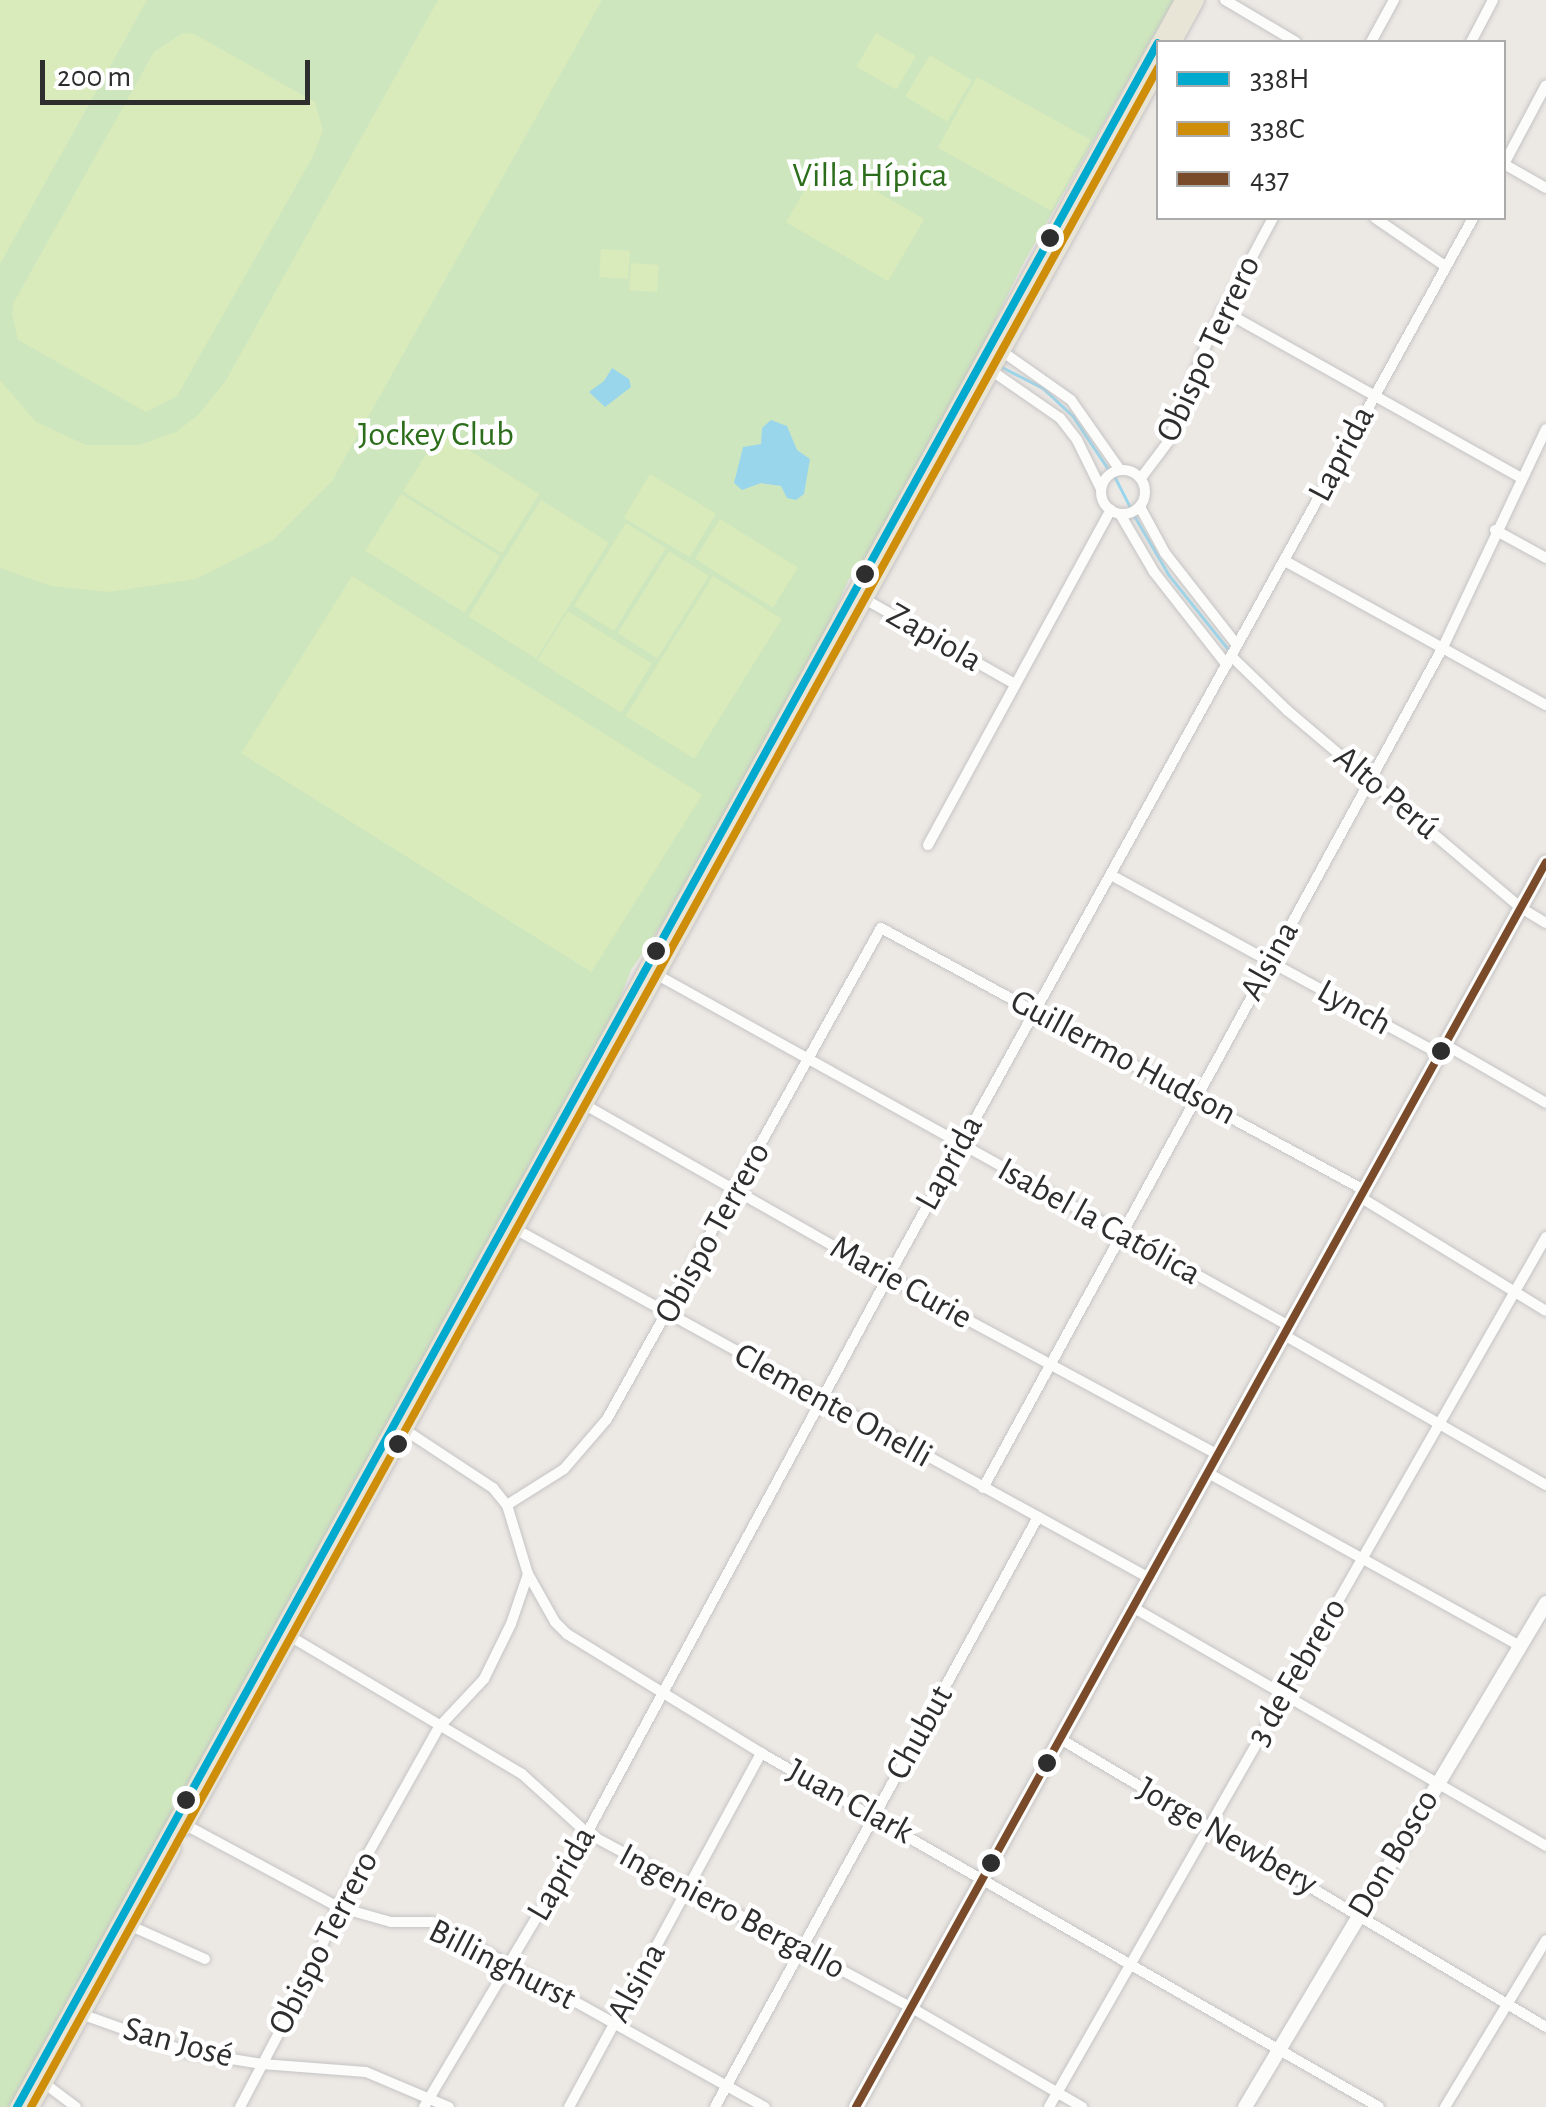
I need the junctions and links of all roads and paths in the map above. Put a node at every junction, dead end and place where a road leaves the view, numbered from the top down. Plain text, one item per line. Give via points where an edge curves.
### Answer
1 (1182, 0) edge
2 (1196, 0) edge
3 (1224, 0) edge
4 (1394, 0) edge
5 (1494, 0) edge
6 (1161, 40) edge
7 (1174, 40) edge
8 (1293, 40) edge
9 (1372, 40) edge
10 (1473, 40) edge
11 (1156, 49) edge
12 (1156, 77) edge
13 (1546, 85) edge
14 (1506, 160) edge
15 (1506, 165) edge
16 (1546, 188) edge
17 (1272, 220) edge
18 (1380, 220) edge
19 (1472, 220) edge
20 (1445, 266) junction
21 (1222, 310) junction
22 (1003, 352) junction
23 (992, 371) junction
24 (1374, 396) junction
25 (1546, 429) edge
26 (1120, 470) junction
27 (1141, 478) junction
28 (1520, 478) junction
29 (1101, 489) junction
30 (1140, 507) junction
31 (1116, 512) junction
32 (1495, 530) junction
33 (1546, 558) edge
34 (1285, 561) junction
35 (861, 597) junction
36 (1444, 647) junction
37 (1232, 655) junction
38 (1012, 683) junction
39 (1546, 704) edge
40 (1370, 780) junction
41 (928, 845) dead end
42 (1546, 862) edge
43 (1111, 875) junction
44 (1521, 908) junction
45 (1546, 922) edge
46 (881, 928) joint
47 (1270, 963) junction
48 (654, 972) junction
49 (1036, 1010) junction
50 (1441, 1050) junction
51 (810, 1059) junction
52 (1194, 1096) junction
53 (1546, 1103) edge
54 (587, 1106) junction
55 (960, 1146) junction
56 (736, 1192) junction
57 (1362, 1194) junction
58 (518, 1230) junction
59 (1119, 1233) junction
60 (1546, 1237) edge
61 (888, 1276) junction
62 (1514, 1293) junction
63 (1546, 1311) edge
64 (667, 1316) junction
65 (1287, 1330) junction
66 (1048, 1364) junction
67 (821, 1400) junction
68 (1438, 1425) junction
69 (401, 1428) junction
70 (1218, 1455) junction
71 (1208, 1474) junction
72 (1546, 1484) edge
73 (983, 1488) junction
74 (507, 1505) junction
75 (1038, 1518) junction
76 (1362, 1559) junction
77 (528, 1574) junction
78 (1151, 1579) junction
79 (1134, 1608) junction
80 (1544, 1613) edge
81 (293, 1638) junction
82 (1520, 1646) junction
83 (1285, 1694) junction
84 (662, 1695) junction
85 (438, 1727) junction
86 (1062, 1740) junction
87 (762, 1753) junction
88 (1438, 1781) junction
89 (874, 1816) junction
90 (181, 1823) junction
91 (1209, 1827) junction
92 (587, 1833) junction
93 (1546, 1846) edge
94 (986, 1878) junction
95 (687, 1890) junction
96 (338, 1907) junction
97 (1359, 1914) junction
98 (131, 1926) junction
99 (1546, 1940) edge
100 (802, 1949) junction
101 (205, 1959) dead end
102 (1131, 1963) junction
103 (509, 1966) junction
104 (1508, 2004) junction
105 (912, 2008) junction
106 (82, 2014) junction
107 (614, 2024) junction
108 (1546, 2027) edge
109 (1280, 2047) junction
110 (262, 2064) junction
111 (44, 2083) junction
112 (728, 2085) junction
113 (1057, 2092) junction
114 (427, 2102) edge
115 (17, 2107) edge
116 (31, 2107) edge
117 (76, 2107) edge
118 (240, 2107) edge
119 (449, 2107) edge
120 (569, 2107) edge
121 (716, 2107) edge
122 (765, 2107) edge
123 (856, 2107) edge
124 (1049, 2107) edge
125 (1082, 2107) edge
126 (1244, 2107) edge
127 (1379, 2107) edge
128 (1445, 2107) edge

1 - 6 main road
2 - 7 main road
3 - 8 street
4 - 9 street
5 - 10 street
11 - 35 main road
12 - 22 main road
13 - 14 street
15 - 16 street
17 - 21 street, Obispo Terrero
18 - 20 street
19 - 20 street, Laprida
20 - 24 street, Laprida
21 - 24 street
21 - 27 street, Obispo Terrero via 1168,442
22 - 23 main road
22 - 26 street via 1072,400
23 - 29 street via 1060,418
23 - 35 main road
24 - 28 street
24 - 34 street, Laprida
25 - 28 street, Alsina
26 - 27 street
26 - 29 street
27 - 30 street via 1146,490
28 - 32 street, Alsina
29 - 31 street
30 - 31 street
30 - 37 street, Alto Perú
31 - 37 street, Alto Perú via 1154,572
31 - 38 street
32 - 33 street
32 - 36 street, Alsina
34 - 36 street
34 - 37 street, Laprida
35 - 38 street, Zapiola
35 - 48 main road
36 - 39 street
36 - 40 street, Alsina
37 - 40 street, Alto Perú
37 - 43 street, Laprida
38 - 41 street
40 - 44 street, Alto Perú
40 - 47 street, Alsina
42 - 44 main road
43 - 47 street, Lynch
43 - 49 street, Laprida
44 - 45 street, Alto Perú
44 - 50 main road
46 - 49 street, Guillermo Hudson
46 - 51 street, Obispo Terrero
47 - 50 street, Lynch
47 - 52 street, Alsina
48 - 51 street, Isabel la Católica
48 - 54 main road
48 - 69 main road
49 - 52 street, Guillermo Hudson
49 - 55 street, Laprida
50 - 53 street, Lynch
50 - 57 main road
51 - 55 street, Isabel la Católica
51 - 56 street, Obispo Terrero
52 - 57 street, Guillermo Hudson
52 - 59 street, Alsina
54 - 56 street, Marie Curie
54 - 58 main road
55 - 59 street, Isabel la Católica
55 - 61 street, Laprida
56 - 61 street, Marie Curie
56 - 64 street, Obispo Terrero
57 - 62 street, Guillermo Hudson
57 - 65 main road
58 - 64 street, Clemente Onelli
58 - 69 main road
59 - 65 street, Isabel la Católica
59 - 66 street, Alsina
60 - 62 street, 3 de Febrero
61 - 66 street, Marie Curie
61 - 67 street, Laprida
62 - 63 street, Guillermo Hudson
62 - 68 street, 3 de Febrero
64 - 67 street, Clemente Onelli
64 - 74 street, Obispo Terrero via 584,1450
65 - 68 street, Isabel la Católica
65 - 70 main road
66 - 70 street, Marie Curie
66 - 73 street, Alsina
67 - 73 street, Clemente Onelli
67 - 84 street, Laprida
68 - 72 street, Isabel la Católica
68 - 76 street, 3 de Febrero
69 - 74 street, Juan Clark via 476,1472
69 - 81 main road
69 - 90 main road
70 - 71 main road
71 - 76 street
71 - 78 main road
73 - 75 street, Clemente Onelli
74 - 77 street, Juan Clark
75 - 78 street, Clemente Onelli
75 - 89 street, Chubut
76 - 82 street
76 - 83 street, 3 de Febrero
77 - 84 street, Juan Clark via 568,1634
77 - 85 street, Obispo Terrero via 484,1679
78 - 79 main road
79 - 83 street
79 - 86 main road
80 - 82 main road, Don Bosco
81 - 85 street, Ingeniero Bergallo
81 - 90 main road
82 - 88 main road, Don Bosco
83 - 88 street
83 - 91 street, 3 de Febrero
84 - 87 street, Juan Clark
84 - 92 street, Laprida
85 - 92 street, Ingeniero Bergallo via 522,1774
85 - 96 street, Obispo Terrero
86 - 91 street, Jorge Newbery
86 - 94 main road
87 - 89 street, Juan Clark
87 - 95 street, Alsina
88 - 93 street
88 - 97 main road, Don Bosco
89 - 94 street, Juan Clark
89 - 100 street, Chubut
90 - 96 street, Billinghurst
90 - 98 main road
90 - 115 main road
91 - 97 street, Jorge Newbery
91 - 102 street, 3 de Febrero
92 - 95 street, Ingeniero Bergallo
92 - 103 street, Laprida
94 - 102 street, Juan Clark
94 - 105 main road
95 - 100 street, Ingeniero Bergallo
95 - 107 street, Alsina
96 - 103 street, Billinghurst via 391,1922 432,1922
96 - 110 street, Obispo Terrero
97 - 104 street, Jorge Newbery
97 - 109 main road, Don Bosco
98 - 101 street
98 - 106 main road
99 - 104 street
100 - 105 street, Ingeniero Bergallo
100 - 112 street, Chubut
102 - 109 street, Juan Clark
102 - 113 street, 3 de Febrero
103 - 107 street, Billinghurst
103 - 114 street, Laprida
104 - 108 street, Jorge Newbery
104 - 128 street
105 - 113 street, Ingeniero Bergallo
105 - 123 main road
106 - 110 street, San José via 157,2044
106 - 111 main road
107 - 112 street, Billinghurst
107 - 120 street, Alsina
109 - 126 main road, Don Bosco
109 - 127 street, Juan Clark
110 - 114 street, San José via 366,2072
110 - 118 street, Obispo Terrero
111 - 116 main road
111 - 117 street
112 - 121 street, Chubut
112 - 122 street, Billinghurst
113 - 124 street, 3 de Febrero
113 - 125 street, Ingeniero Bergallo
114 - 119 street, San José

